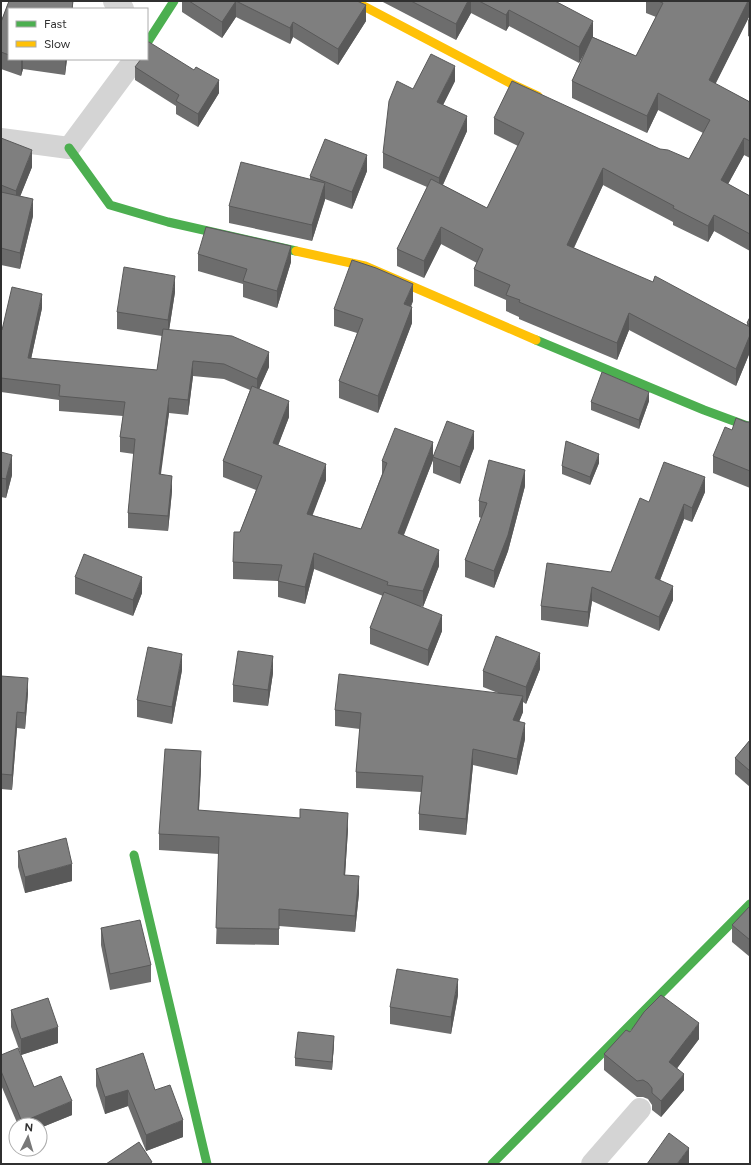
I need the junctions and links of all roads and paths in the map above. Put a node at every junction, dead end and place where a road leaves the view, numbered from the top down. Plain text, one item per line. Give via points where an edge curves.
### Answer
1 (114, 1) edge
2 (174, 1) edge
3 (354, 1) edge
4 (122, 8) edge
5 (149, 36) edge
6 (134, 60) edge
7 (545, 99) edge
8 (1, 139) edge
9 (68, 148) junction
10 (750, 427) edge
11 (134, 855) dead end
12 (750, 904) edge
13 (640, 1109) dead end
14 (206, 1164) edge
15 (492, 1164) edge
16 (592, 1164) edge

1 - 4 street
2 - 5 street
3 - 7 street
6 - 9 street
8 - 9 street
9 - 10 street via 110,205 168,222 365,266 515,332
11 - 14 street
12 - 15 street
13 - 16 street

